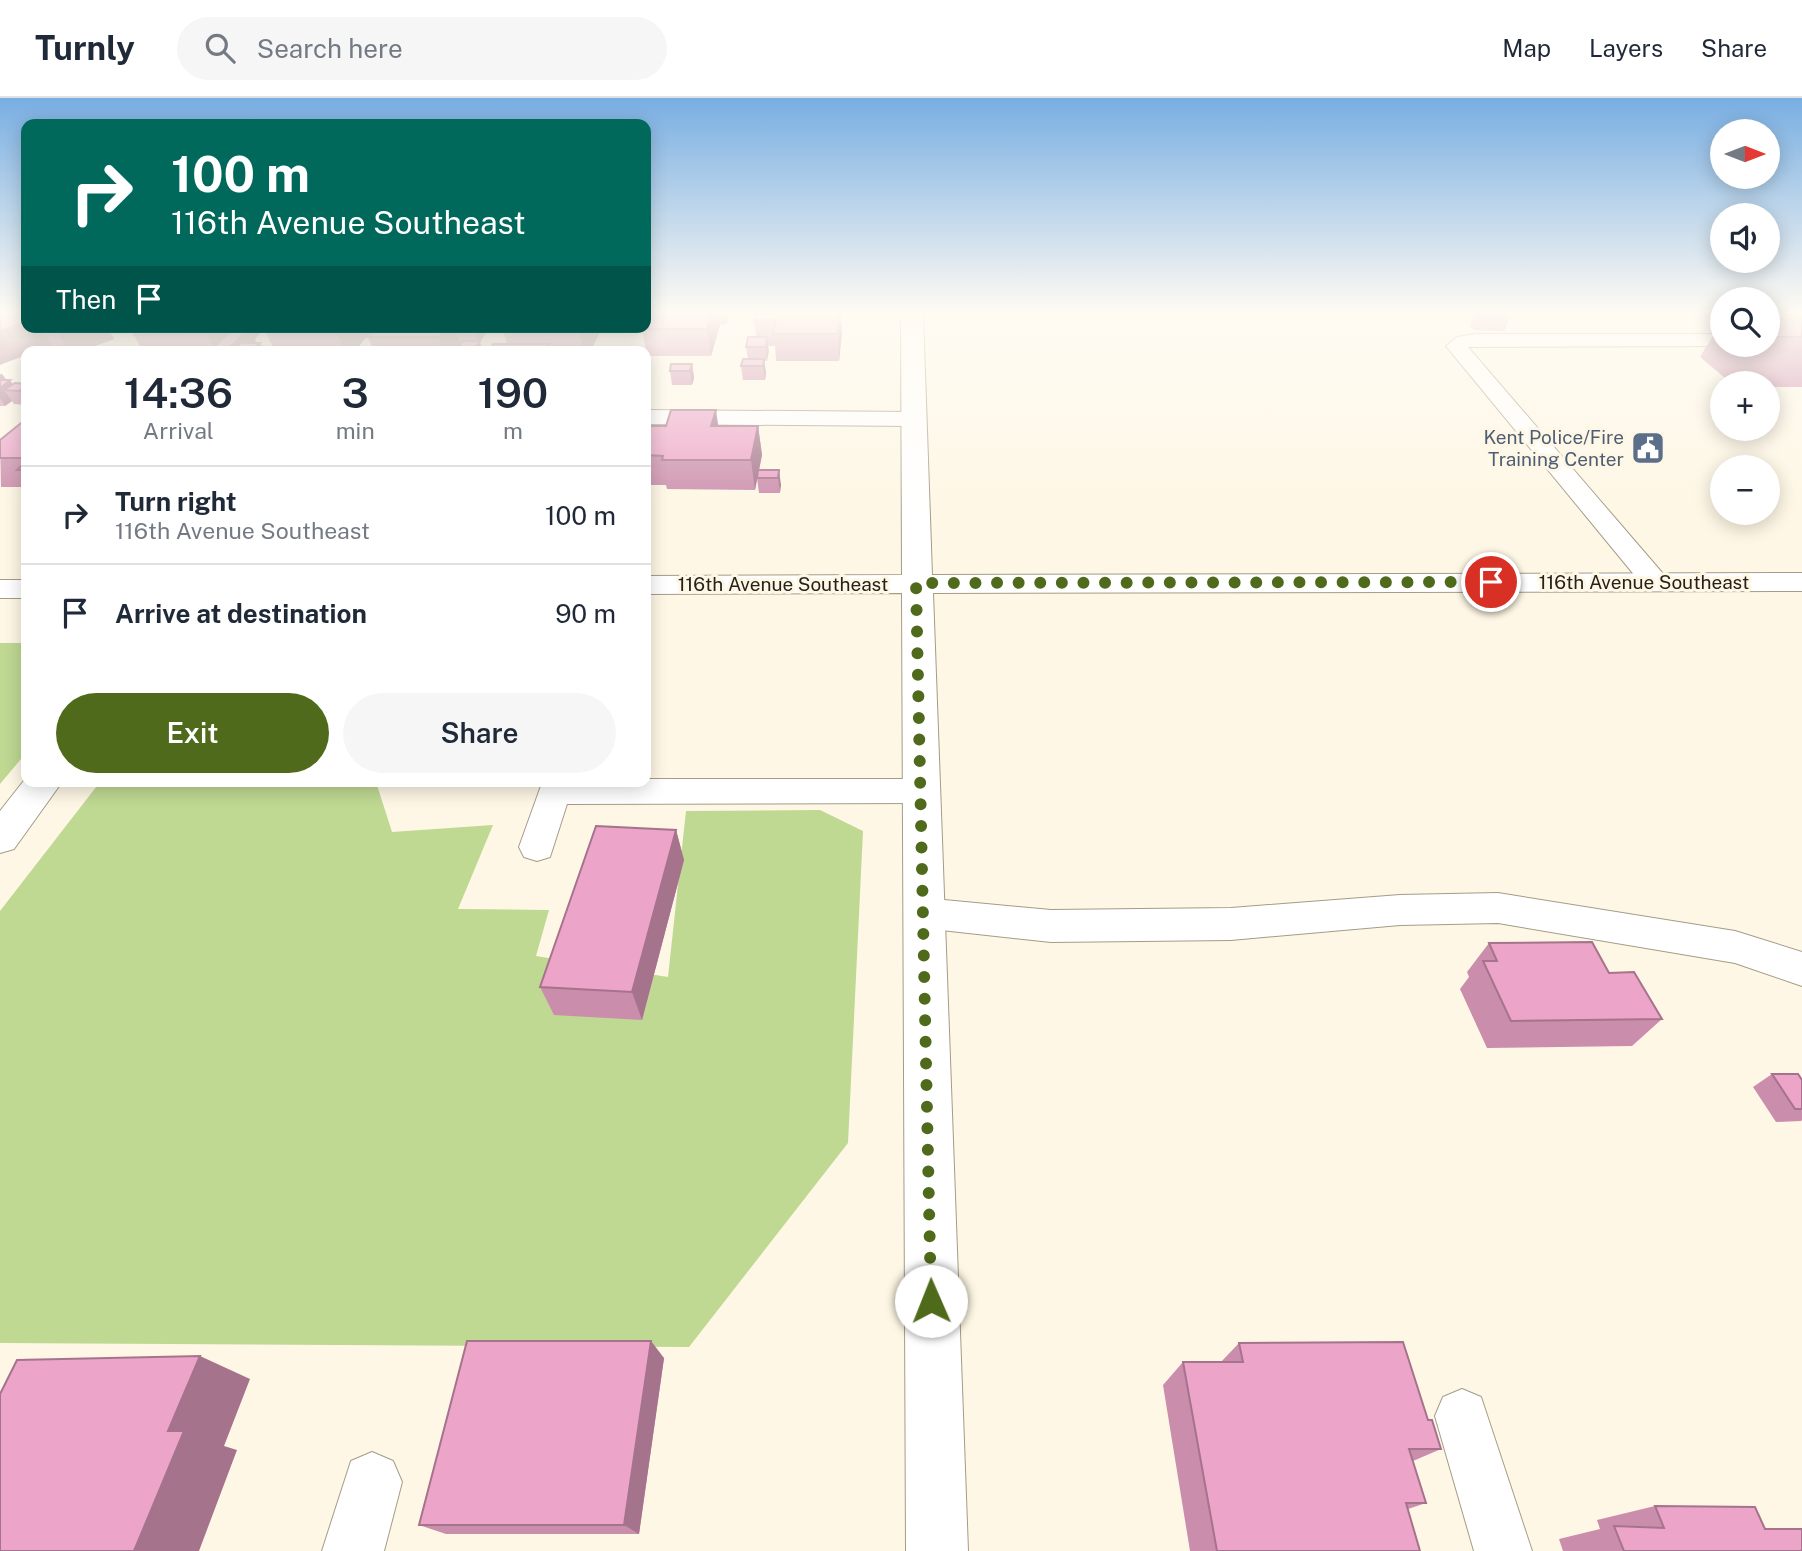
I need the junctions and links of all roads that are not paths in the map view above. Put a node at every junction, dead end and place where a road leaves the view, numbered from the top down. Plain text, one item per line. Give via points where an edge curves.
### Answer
1 (913, 382) edge
2 (1486, 382) edge
3 (651, 417) edge
4 (913, 419) junction
5 (1655, 582) junction
6 (1802, 582) edge
7 (916, 583) junction
8 (651, 585) edge
9 (0, 589) edge
10 (21, 589) edge
11 (40, 787) edge
12 (555, 787) edge
13 (920, 791) junction
14 (0, 838) edge
15 (537, 847) dead end
16 (923, 913) junction
17 (1802, 969) edge
18 (1462, 1416) dead end
19 (372, 1482) dead end
20 (353, 1551) edge
21 (937, 1551) edge
22 (1503, 1551) edge

1 - 4 street
2 - 5 lane
3 - 4 lane
4 - 7 street
5 - 6 street, 116th Avenue Southeast
5 - 7 street, 116th Avenue Southeast
7 - 8 street, 116th Avenue Southeast
7 - 13 street
9 - 10 street
11 - 14 street
12 - 13 lane
12 - 15 lane
13 - 16 street
16 - 17 lane via 1051,926 1231,924 1400,910 1497,908 1735,947
16 - 21 street
18 - 22 lane
19 - 20 street

